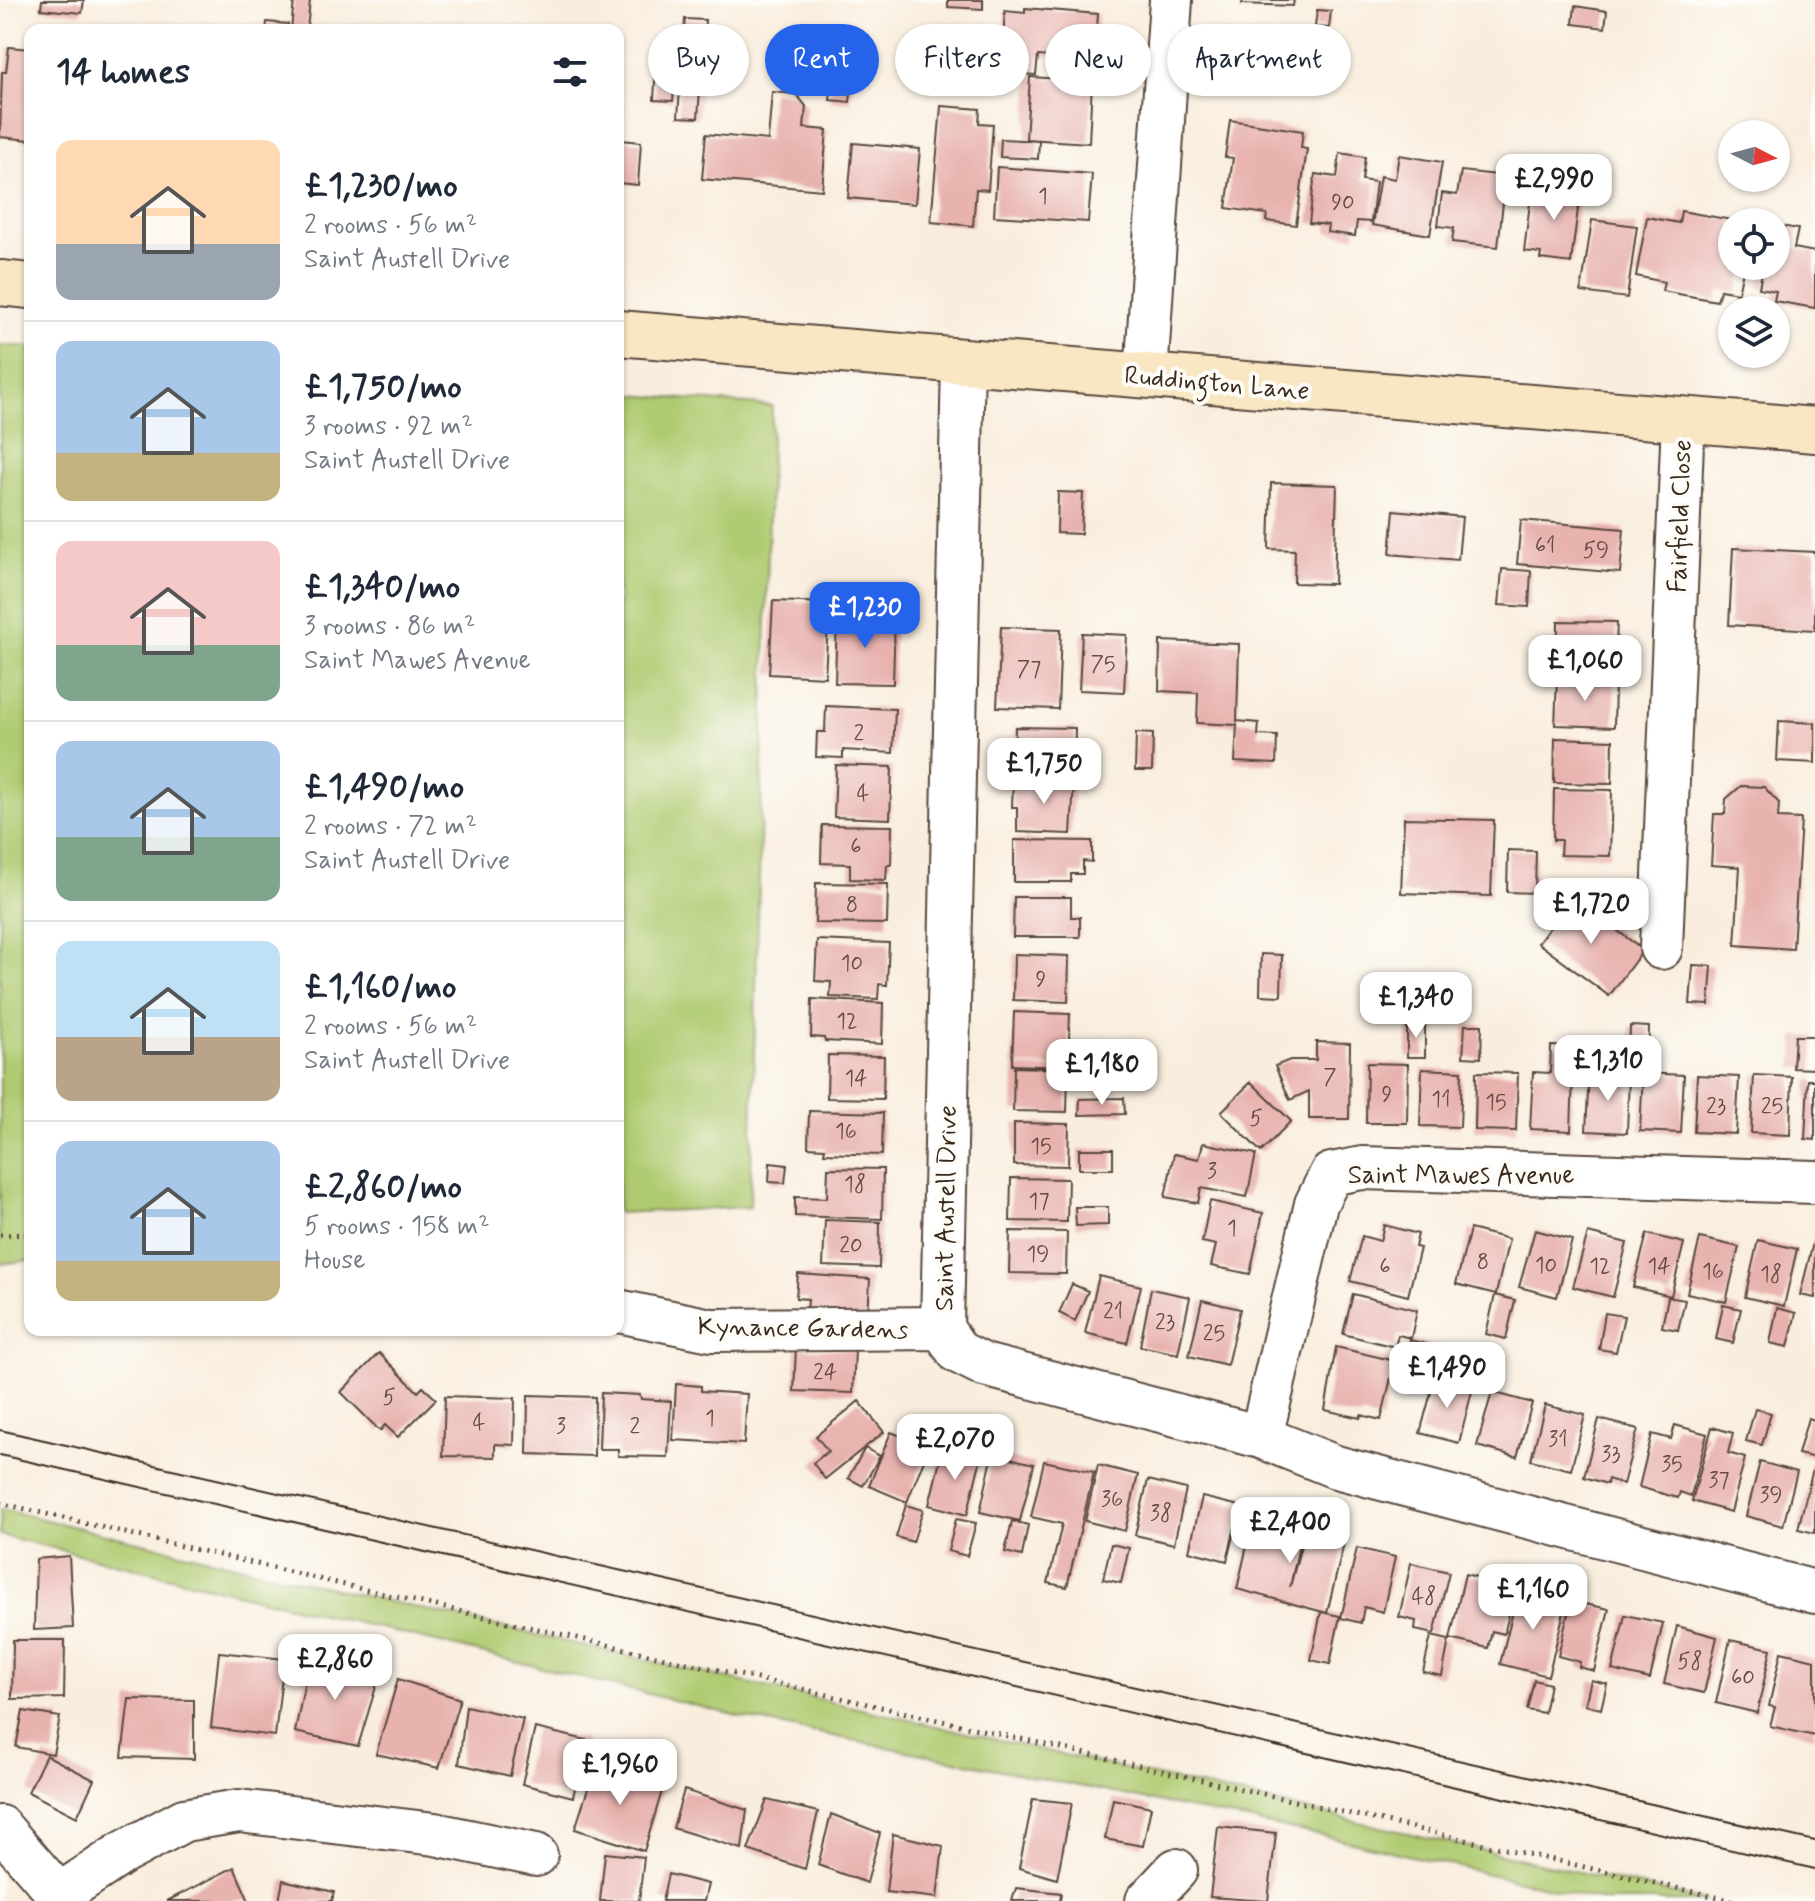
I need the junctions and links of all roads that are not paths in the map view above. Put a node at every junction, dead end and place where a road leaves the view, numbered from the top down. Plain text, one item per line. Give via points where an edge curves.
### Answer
1 (1171, 0) edge
2 (0, 283) edge
3 (24, 285) edge
4 (624, 333) edge
5 (963, 361) junction
6 (1146, 376) junction
7 (1683, 419) junction
8 (1815, 430) edge
9 (1661, 948) dead end
10 (1815, 1182) edge
11 (624, 1312) edge
12 (942, 1328) junction
13 (1261, 1437) junction
14 (1815, 1592) edge
15 (0, 1827) edge
16 (536, 1855) dead end
17 (1176, 1870) dead end
18 (57, 1898) edge
19 (1147, 1901) edge

1 - 6 street
2 - 3 main road
4 - 5 main road, Ruddington Lane
5 - 6 main road, Ruddington Lane
5 - 12 street, Saint Austell Drive
6 - 7 main road, Ruddington Lane
7 - 8 main road, Ruddington Lane
7 - 9 street, Fairfield Close
10 - 13 street, Saint Mawes Avenue via 1362,1168 1331,1174 1316,1204
11 - 12 street, Kynance Gardens via 711,1330
12 - 13 street, Saint Austell Drive via 958,1352 984,1365
13 - 14 street, Saint Austell Drive via 1336,1467
15 - 18 street
16 - 18 street via 435,1834 239,1811 184,1820
17 - 19 street

